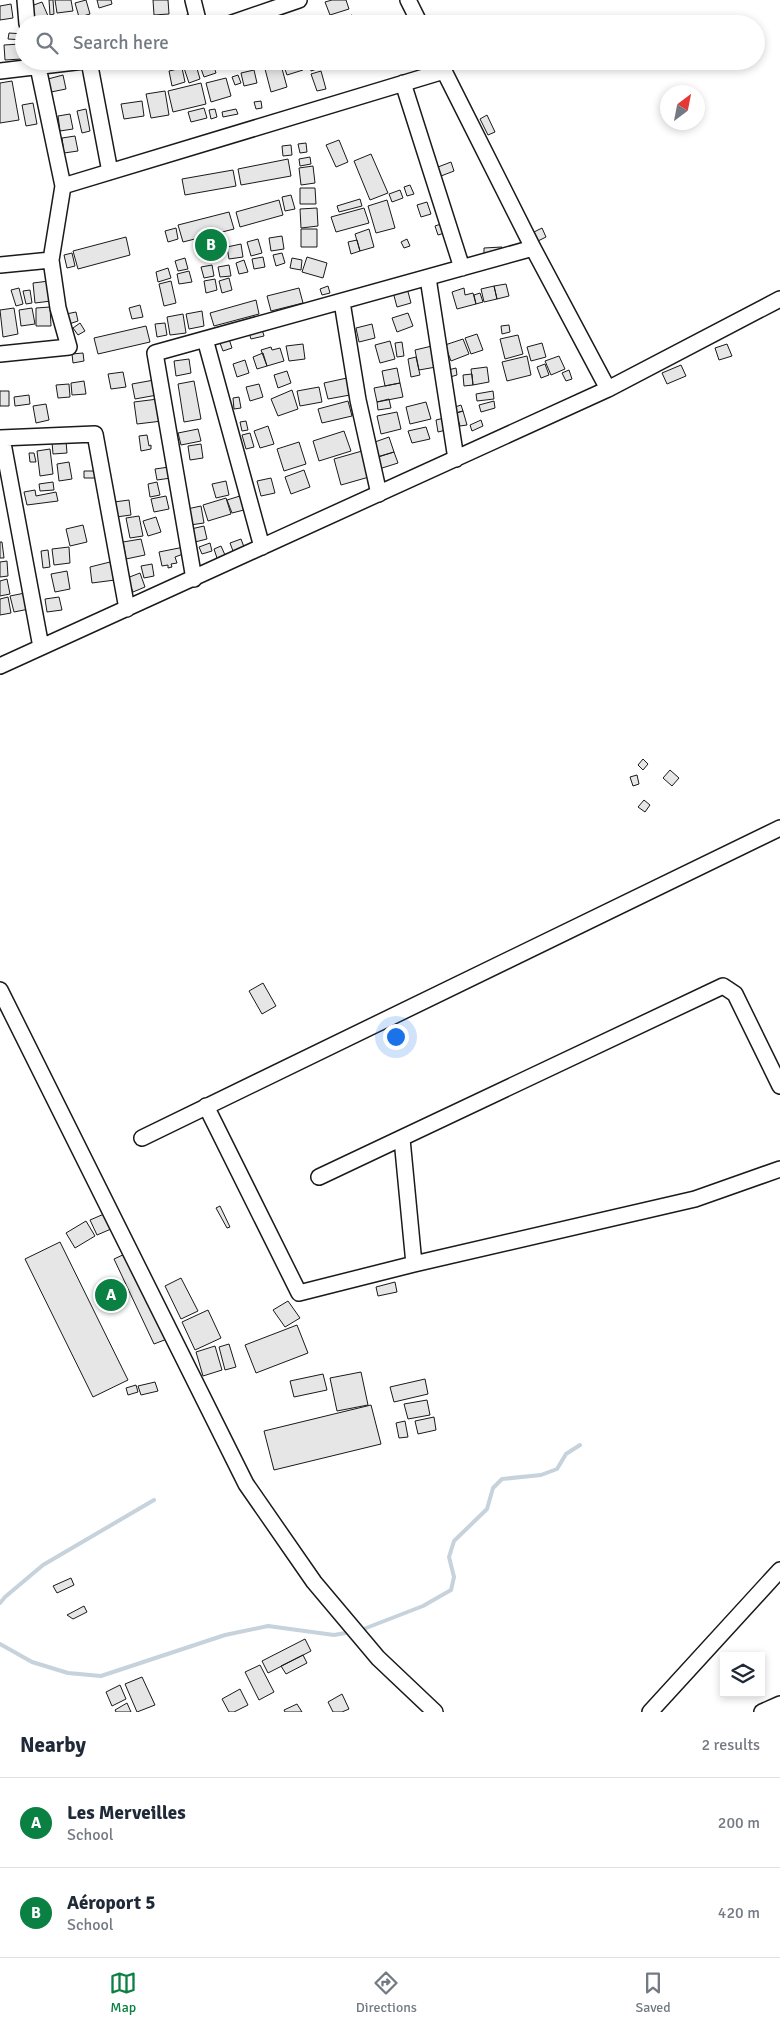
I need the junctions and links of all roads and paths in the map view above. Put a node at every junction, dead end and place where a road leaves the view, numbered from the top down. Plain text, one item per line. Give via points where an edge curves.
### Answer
1 (26, 0) edge
2 (193, 0) edge
3 (299, 0) edge
4 (408, 0) edge
5 (27, 15) edge
6 (197, 15) edge
7 (255, 15) edge
8 (416, 15) edge
9 (15, 68) edge
10 (33, 70) edge
11 (91, 70) edge
12 (432, 70) edge
13 (443, 70) edge
14 (0, 71) edge
15 (403, 83) junction
16 (110, 172) junction
17 (64, 186) junction
18 (533, 248) junction
19 (51, 260) junction
20 (0, 265) edge
21 (462, 268) junction
22 (428, 278) junction
23 (780, 299) edge
24 (342, 302) junction
25 (205, 339) junction
26 (0, 354) edge
27 (608, 389) junction
28 (1, 438) edge
29 (456, 459) junction
30 (379, 494) junction
31 (262, 547) junction
32 (194, 579) junction
33 (127, 609) junction
34 (42, 647) junction
35 (0, 666) edge
36 (780, 828) edge
37 (0, 990) edge
38 (780, 1086) edge
39 (206, 1106) junction
40 (142, 1138) dead end
41 (402, 1139) junction
42 (780, 1169) edge
43 (320, 1177) dead end
44 (414, 1264) junction
45 (780, 1570) edge
46 (780, 1704) edge
47 (435, 1712) edge
48 (650, 1712) edge
49 (762, 1712) edge

1 - 5 street
2 - 6 street
3 - 7 street
4 - 8 street
9 - 14 street
10 - 17 street
11 - 16 street
12 - 15 street
13 - 18 street
15 - 16 street
15 - 21 street
16 - 17 street
17 - 19 street
18 - 21 street
18 - 27 street
19 - 20 street
19 - 26 street via 58,308 69,348
21 - 22 street
22 - 24 street
22 - 29 street
23 - 27 street
24 - 25 street
24 - 30 street via 358,400
25 - 31 street
25 - 32 street via 155,353
27 - 29 street
28 - 33 street via 95,434
28 - 34 street
29 - 30 street
30 - 31 street
31 - 32 street
32 - 33 street
33 - 34 street
34 - 35 street
36 - 39 street
37 - 47 street via 246,1484 314,1582 378,1658
38 - 41 street via 735,994 723,986
39 - 40 street
39 - 44 street via 299,1293
41 - 43 street
41 - 44 street
42 - 44 street via 695,1199
45 - 48 street
46 - 49 street

